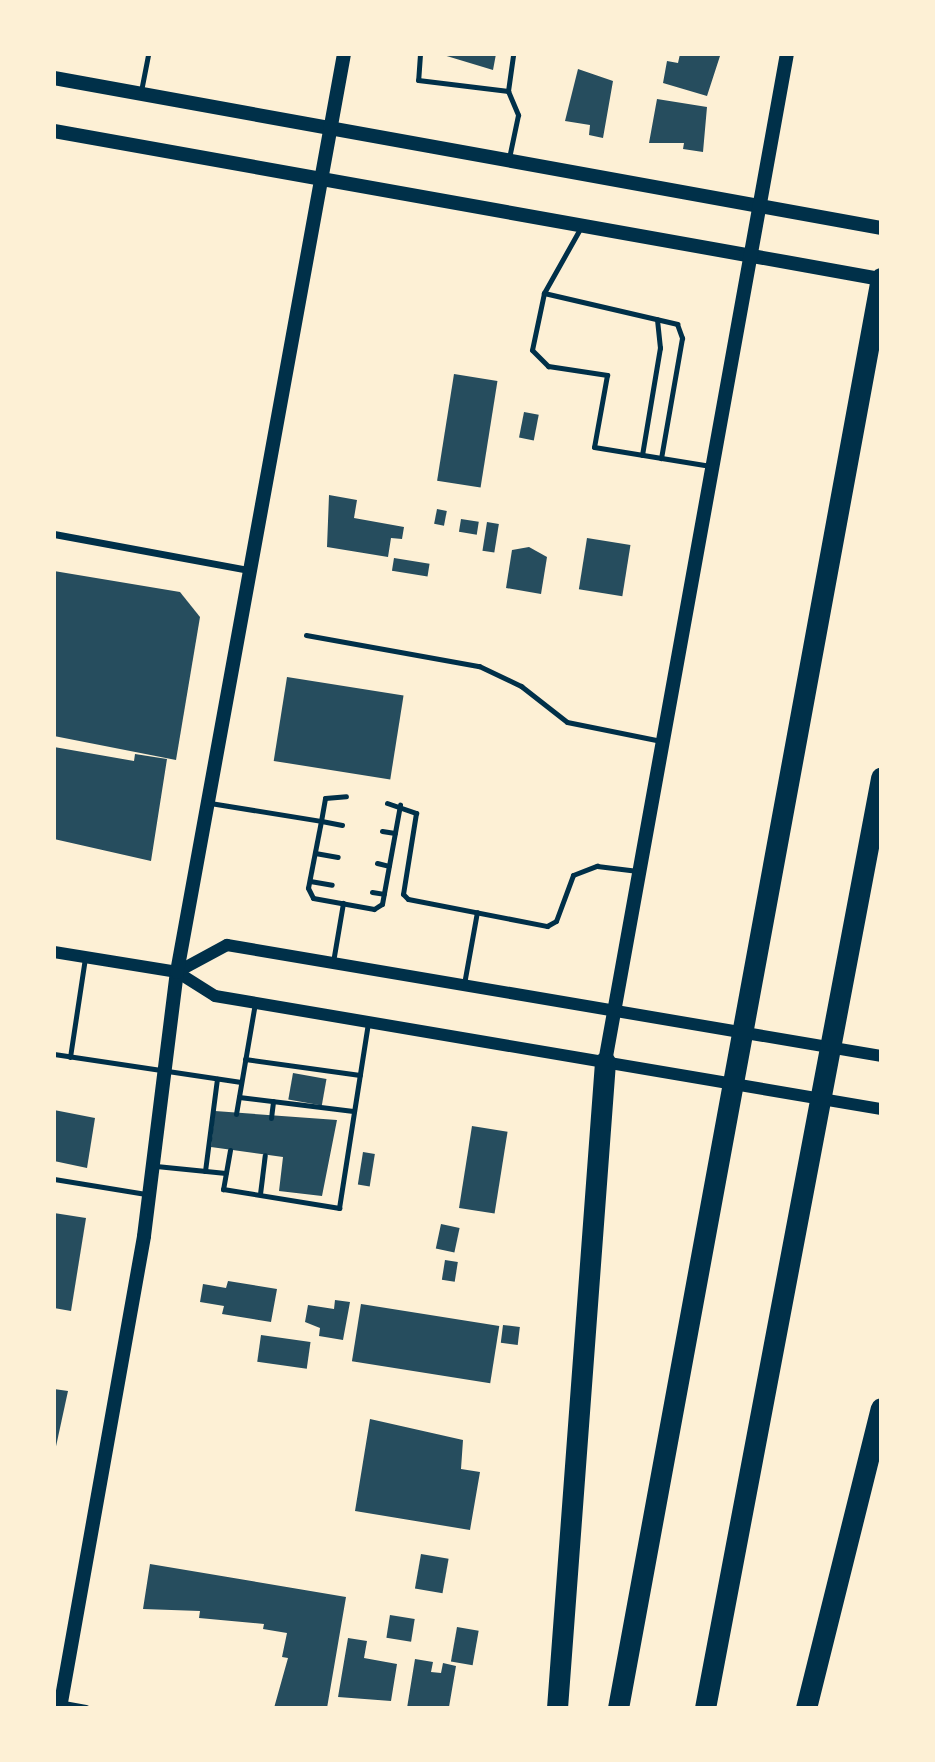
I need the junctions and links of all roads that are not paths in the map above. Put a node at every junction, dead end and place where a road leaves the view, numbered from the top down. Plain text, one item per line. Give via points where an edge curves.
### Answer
1 (148, 54) edge
2 (344, 54) edge
3 (420, 54) edge
4 (513, 54) edge
5 (788, 54) edge
6 (54, 78) edge
7 (509, 91) junction
8 (141, 94) junction
9 (330, 130) junction
10 (54, 131) edge
11 (508, 161) junction
12 (321, 179) junction
13 (761, 206) junction
14 (582, 225) junction
15 (881, 228) edge
16 (752, 256) junction
17 (881, 279) edge
18 (544, 293) junction
19 (657, 319) junction
20 (642, 455) junction
21 (661, 458) junction
22 (710, 466) junction
23 (54, 534) edge
24 (248, 570) junction
25 (306, 635) dead end
26 (661, 741) junction
27 (881, 778) edge
28 (346, 796) dead end
29 (207, 802) junction
30 (387, 803) dead end
31 (400, 805) junction
32 (321, 821) junction
33 (342, 825) dead end
34 (382, 831) dead end
35 (394, 834) junction
36 (315, 853) junction
37 (338, 857) dead end
38 (377, 863) dead end
39 (389, 866) junction
40 (638, 872) junction
41 (310, 881) junction
42 (332, 885) dead end
43 (372, 892) dead end
44 (384, 894) junction
45 (344, 903) junction
46 (477, 912) junction
47 (54, 952) edge
48 (85, 958) junction
49 (334, 962) junction
50 (177, 972) junction
51 (464, 984) junction
52 (255, 1003) junction
53 (615, 1010) junction
54 (368, 1022) junction
55 (54, 1054) edge
56 (881, 1056) edge
57 (70, 1057) junction
58 (245, 1059) junction
59 (605, 1062) junction
60 (166, 1072) junction
61 (360, 1076) junction
62 (217, 1079) junction
63 (241, 1082) junction
64 (239, 1097) junction
65 (273, 1101) junction
66 (881, 1109) edge
67 (353, 1111) junction
68 (236, 1114) dead end
69 (271, 1118) dead end
70 (230, 1150) dead end
71 (265, 1155) dead end
72 (153, 1166) junction
73 (205, 1171) junction
74 (226, 1173) junction
75 (54, 1179) edge
76 (149, 1194) junction
77 (260, 1194) junction
78 (881, 1408) edge
79 (58, 1705) edge
80 (86, 1708) edge
81 (557, 1708) edge
82 (618, 1708) edge
83 (705, 1708) edge
84 (806, 1708) edge

1 - 8 lane
2 - 9 main road
3 - 7 lane via 418,80
4 - 7 lane
5 - 13 main road
6 - 8 main road
7 - 11 lane via 518,115
8 - 9 main road
9 - 11 main road
9 - 12 main road
10 - 12 main road
11 - 13 main road
12 - 14 main road
12 - 24 main road
13 - 15 main road
13 - 16 main road
14 - 16 main road
14 - 18 lane
16 - 17 main road
16 - 22 main road
17 - 82 highway
18 - 19 lane
18 - 20 lane via 532,350 548,366 607,375 594,447
19 - 20 lane via 660,348
19 - 21 lane via 677,324 682,338
20 - 21 lane
21 - 22 lane
22 - 26 main road
23 - 24 street
24 - 29 main road
25 - 26 lane via 479,666 521,686 567,722
26 - 40 main road
27 - 83 highway
28 - 32 lane via 326,798
29 - 32 lane
29 - 50 main road
30 - 31 lane
31 - 35 lane
31 - 46 lane via 416,813 403,894
32 - 33 lane
32 - 36 lane
34 - 35 lane
35 - 39 lane
36 - 37 lane
36 - 41 lane
38 - 39 lane
39 - 44 lane
40 - 46 lane via 597,866 573,875 556,921 547,926
40 - 53 main road
41 - 42 lane
41 - 45 lane via 313,898
43 - 44 lane
44 - 45 lane via 374,909
45 - 49 lane
46 - 51 lane
47 - 48 street
48 - 50 street
48 - 57 lane
49 - 50 street via 227,945
49 - 51 street
50 - 52 street via 215,996
50 - 60 main road
51 - 53 street
52 - 54 street
52 - 58 lane
53 - 56 street
53 - 59 main road
54 - 59 street
54 - 61 lane
55 - 57 lane
57 - 60 lane
58 - 61 lane
58 - 63 lane
59 - 66 street
59 - 81 highway
60 - 62 lane
60 - 72 main road
61 - 67 lane
62 - 63 lane
62 - 73 lane
63 - 64 lane
64 - 65 lane
64 - 68 lane
65 - 67 lane
65 - 69 lane
67 - 77 lane via 339,1208
70 - 74 lane
71 - 77 lane
72 - 73 lane
72 - 76 main road
73 - 74 lane
74 - 77 lane via 223,1189
75 - 76 lane
76 - 79 main road
78 - 84 highway
79 - 80 street

